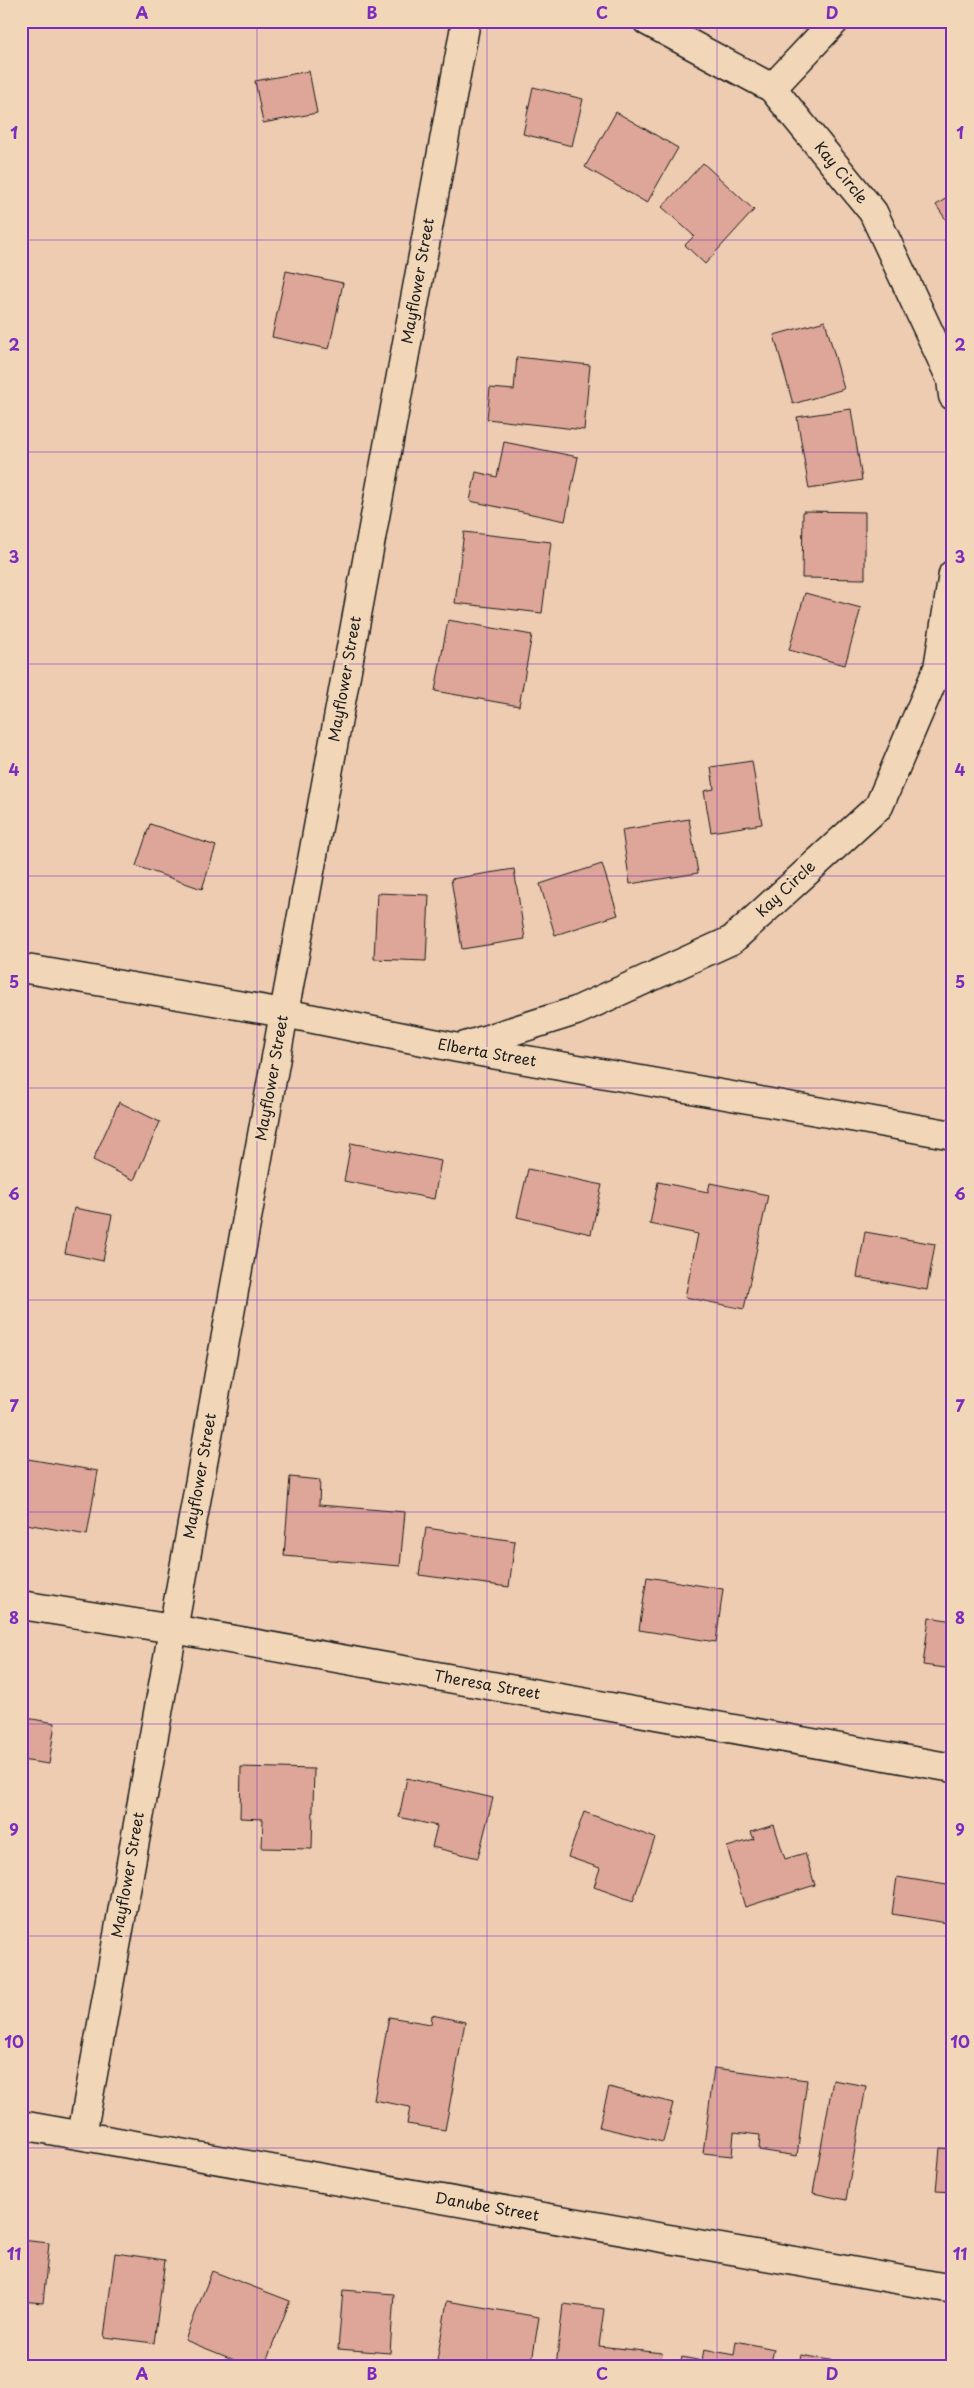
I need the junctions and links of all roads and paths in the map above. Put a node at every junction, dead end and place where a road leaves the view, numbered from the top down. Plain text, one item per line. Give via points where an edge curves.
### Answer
1 (466, 21) edge
2 (647, 21) edge
3 (835, 21) edge
4 (772, 88) junction
5 (953, 396) edge
6 (953, 574) edge
7 (21, 968) edge
8 (284, 1013) junction
9 (458, 1048) junction
10 (953, 1135) edge
11 (21, 1605) edge
12 (173, 1629) junction
13 (953, 1768) edge
14 (21, 2125) edge
15 (82, 2135) junction
16 (953, 2289) edge

1 - 8 street, Mayflower Street
2 - 4 street, Kay Circle
3 - 4 street
4 - 5 street, Kay Circle via 873,212 951,379
6 - 9 street, Kay Circle via 938,668 879,806 732,940 576,1011
7 - 8 street, Elberta Street
8 - 9 street, Elberta Street
8 - 12 street, Mayflower Street
9 - 10 street, Elberta Street
11 - 12 street, Theresa Street
12 - 13 street, Theresa Street
12 - 15 street, Mayflower Street
14 - 15 street, Danube Street
15 - 16 street, Danube Street

